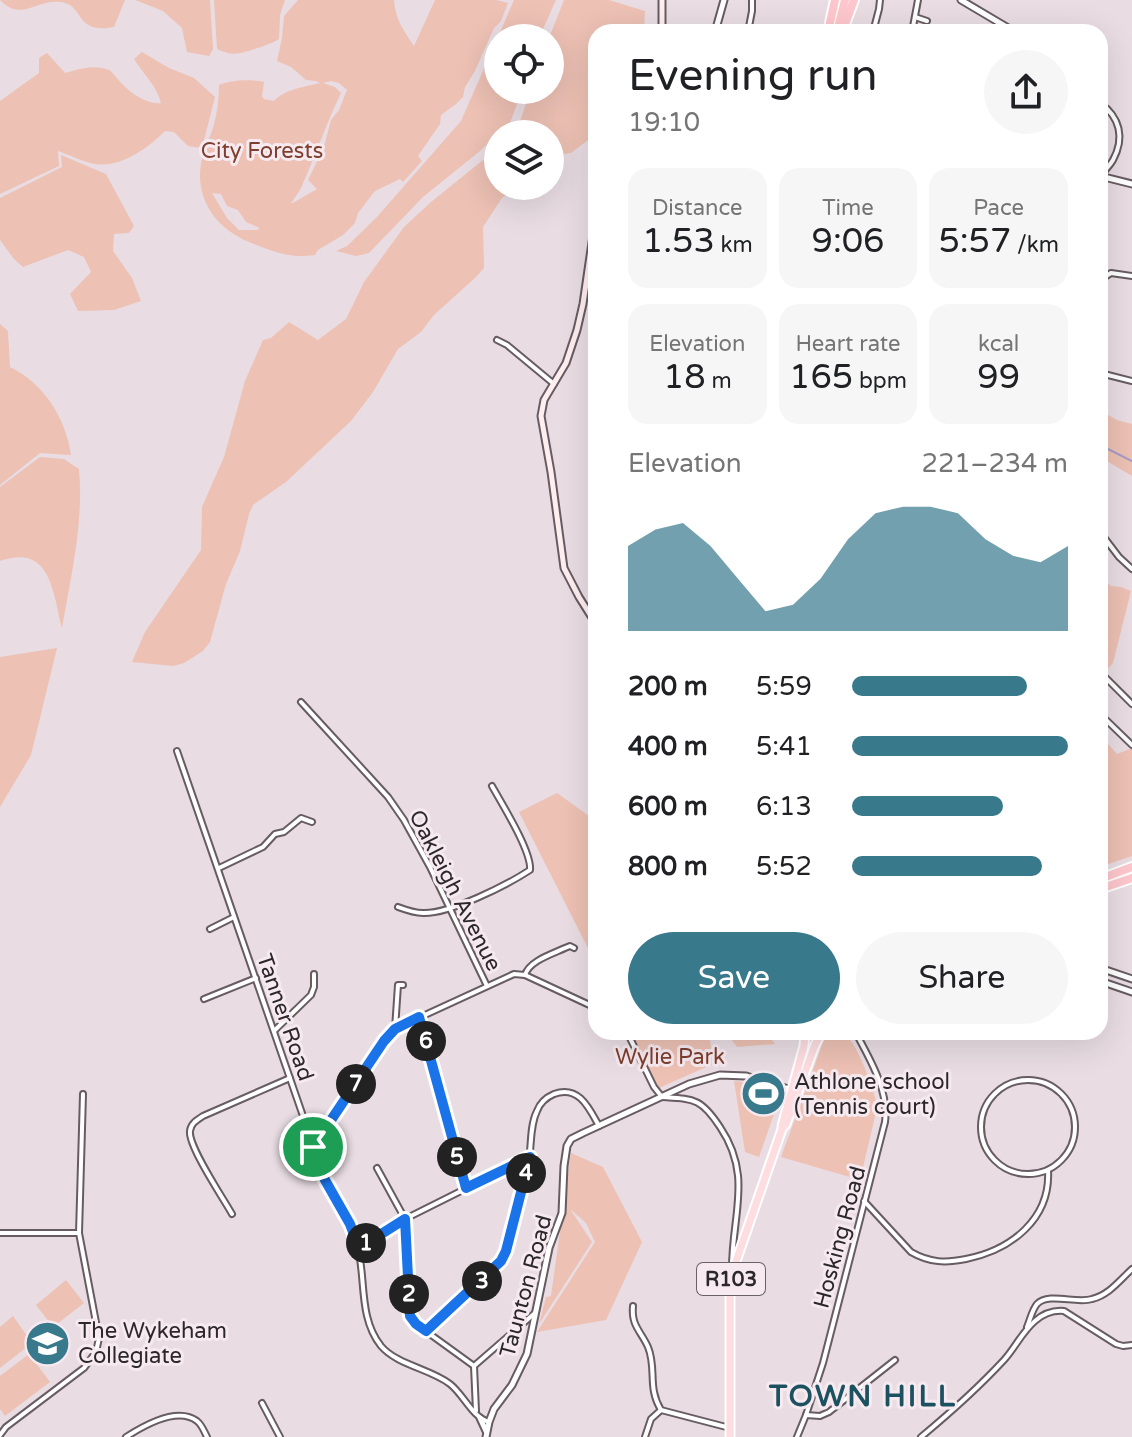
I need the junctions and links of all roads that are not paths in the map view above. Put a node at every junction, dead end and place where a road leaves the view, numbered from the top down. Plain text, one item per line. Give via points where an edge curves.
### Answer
1 (662, 0) edge
2 (724, 0) edge
3 (752, 0) edge
4 (835, 0) edge
5 (845, 0) edge
6 (854, 0) edge
7 (880, 0) edge
8 (918, 0) edge
9 (961, 0) edge
10 (915, 17) junction
11 (927, 21) dead end
12 (662, 24) edge
13 (717, 24) edge
14 (750, 24) edge
15 (830, 24) edge
16 (840, 24) edge
17 (843, 24) edge
18 (875, 24) edge
19 (914, 24) edge
20 (1000, 24) edge
21 (1108, 110) edge
22 (1108, 167) edge
23 (1108, 176) edge
24 (1132, 184) edge
25 (588, 270) edge
26 (1108, 275) edge
27 (1132, 276) edge
28 (497, 340) dead end
29 (1108, 375) edge
30 (1132, 381) edge
31 (554, 384) junction
32 (1108, 543) edge
33 (1132, 569) edge
34 (588, 611) edge
35 (1108, 680) edge
36 (301, 702) dead end
37 (1132, 704) edge
38 (1108, 722) edge
39 (1132, 745) edge
40 (177, 751) dead end
41 (492, 786) dead end
42 (312, 822) dead end
43 (1132, 867) edge
44 (218, 868) junction
45 (1108, 876) edge
46 (1132, 878) edge
47 (1108, 886) edge
48 (398, 907) dead end
49 (449, 909) junction
50 (234, 917) junction
51 (210, 929) dead end
52 (574, 948) dead end
53 (1108, 971) edge
54 (314, 974) dead end
55 (525, 975) junction
56 (256, 978) junction
57 (1132, 979) edge
58 (1108, 984) edge
59 (403, 985) dead end
60 (487, 986) junction
61 (1132, 992) edge
62 (204, 999) dead end
63 (588, 1004) edge
64 (419, 1017) junction
65 (395, 1029) junction
66 (275, 1030) junction
67 (631, 1040) edge
68 (804, 1040) edge
69 (818, 1040) edge
70 (863, 1040) edge
71 (290, 1078) junction
72 (795, 1091) junction
73 (673, 1092) junction
74 (83, 1094) dead end
75 (662, 1097) junction
76 (683, 1098) junction
77 (599, 1126) junction
78 (313, 1147) junction
79 (530, 1157) junction
80 (377, 1168) dead end
81 (1048, 1170) junction
82 (466, 1188) junction
83 (864, 1201) junction
84 (232, 1214) dead end
85 (405, 1219) junction
86 (0, 1233) edge
87 (79, 1233) junction
88 (734, 1235) junction
89 (743, 1240) junction
90 (359, 1248) junction
91 (1132, 1269) edge
92 (732, 1273) junction
93 (633, 1306) dead end
94 (1035, 1308) junction
95 (535, 1313) junction
96 (1040, 1317) junction
97 (1026, 1330) junction
98 (426, 1331) junction
99 (1132, 1345) edge
100 (895, 1360) dead end
101 (474, 1366) junction
102 (262, 1403) dead end
103 (661, 1410) junction
104 (478, 1415) junction
105 (806, 1415) junction
106 (489, 1422) junction
107 (929, 1431) junction
108 (730, 1432) edge
109 (0, 1435) edge
110 (486, 1435) edge
111 (126, 1437) edge
112 (207, 1437) edge
113 (280, 1437) edge
114 (645, 1437) edge
115 (797, 1437) edge
116 (921, 1437) edge
117 (932, 1437) edge

1 - 12 main road
2 - 13 street
3 - 14 street
4 - 15 highway
5 - 16 highway
6 - 17 highway
7 - 18 street
8 - 10 street
9 - 20 street
10 - 11 street
10 - 19 street
21 - 22 street via 1120,126
23 - 24 street
25 - 31 main road via 577,330
26 - 27 street
28 - 31 street
29 - 30 street
31 - 34 main road via 541,416 564,568
32 - 33 street
35 - 37 street
36 - 49 street, Oakleigh Avenue via 394,804
38 - 39 street
40 - 44 street, Tanner Road
41 - 49 street via 531,869
42 - 44 street via 301,818 263,847
43 - 45 highway
44 - 50 street, Tanner Road
46 - 47 highway
48 - 49 street via 421,913
49 - 60 street, Oakleigh Avenue
50 - 51 street
50 - 56 street, Tanner Road
52 - 55 street via 535,963
53 - 57 street
54 - 66 street via 311,995
55 - 60 street via 514,974
55 - 63 street
56 - 62 street
56 - 66 street, Tanner Road
58 - 61 street
59 - 65 street via 398,985
60 - 64 street
64 - 65 street
64 - 82 street
65 - 78 street
66 - 71 street, Tanner Road
67 - 75 street
68 - 72 main road, R103
69 - 72 main road, R103
70 - 83 street, Hosking Road via 886,1112
71 - 78 street, Tanner Road
71 - 84 street via 203,1116 192,1126 196,1152
72 - 73 street, Taunton Road via 731,1074
72 - 89 main road, R103
73 - 75 street, Taunton Road
73 - 76 street
74 - 87 street
75 - 76 street
75 - 77 street, Taunton Road
76 - 88 street via 707,1109 733,1150 738,1168
77 - 79 street via 575,1093 552,1095 535,1115
77 - 95 street, Taunton Road via 567,1146 562,1213
78 - 90 street, Tanner Road
79 - 82 street
79 - 98 street via 501,1261
80 - 85 street
81 - 81 street via 1010,1171 987,1152 981,1125 990,1100 1003,1087 1021,1080 1040,1081 1060,1093 1073,1111 1073,1140
81 - 83 street via 1040,1212 1024,1232 993,1252 962,1260 920,1257
82 - 85 street
83 - 105 street, Hosking Road
85 - 90 street
85 - 98 street via 410,1316
86 - 87 street
87 - 109 street via 98,1324 96,1352 84,1368
88 - 89 street
88 - 92 street
89 - 92 main road, R103
90 - 104 street, Tanner Road via 365,1307 381,1346 447,1382
91 - 94 street via 1100,1297 1048,1299
92 - 108 main road, R103
93 - 103 street via 633,1322 650,1353 653,1393
94 - 96 street
94 - 97 street
95 - 101 street
95 - 106 street, Taunton Road via 523,1364
96 - 97 street
96 - 99 street via 1064,1311 1116,1344
97 - 107 street via 1004,1360
98 - 101 street
100 - 105 street via 829,1412
101 - 104 street
102 - 113 street
103 - 108 street
103 - 114 street via 651,1419
104 - 106 street, Tanner Road
104 - 110 street
105 - 115 street, Hosking Road
106 - 110 street, Taunton Road
107 - 116 street
107 - 117 street
111 - 112 street via 157,1420 185,1416 198,1422

